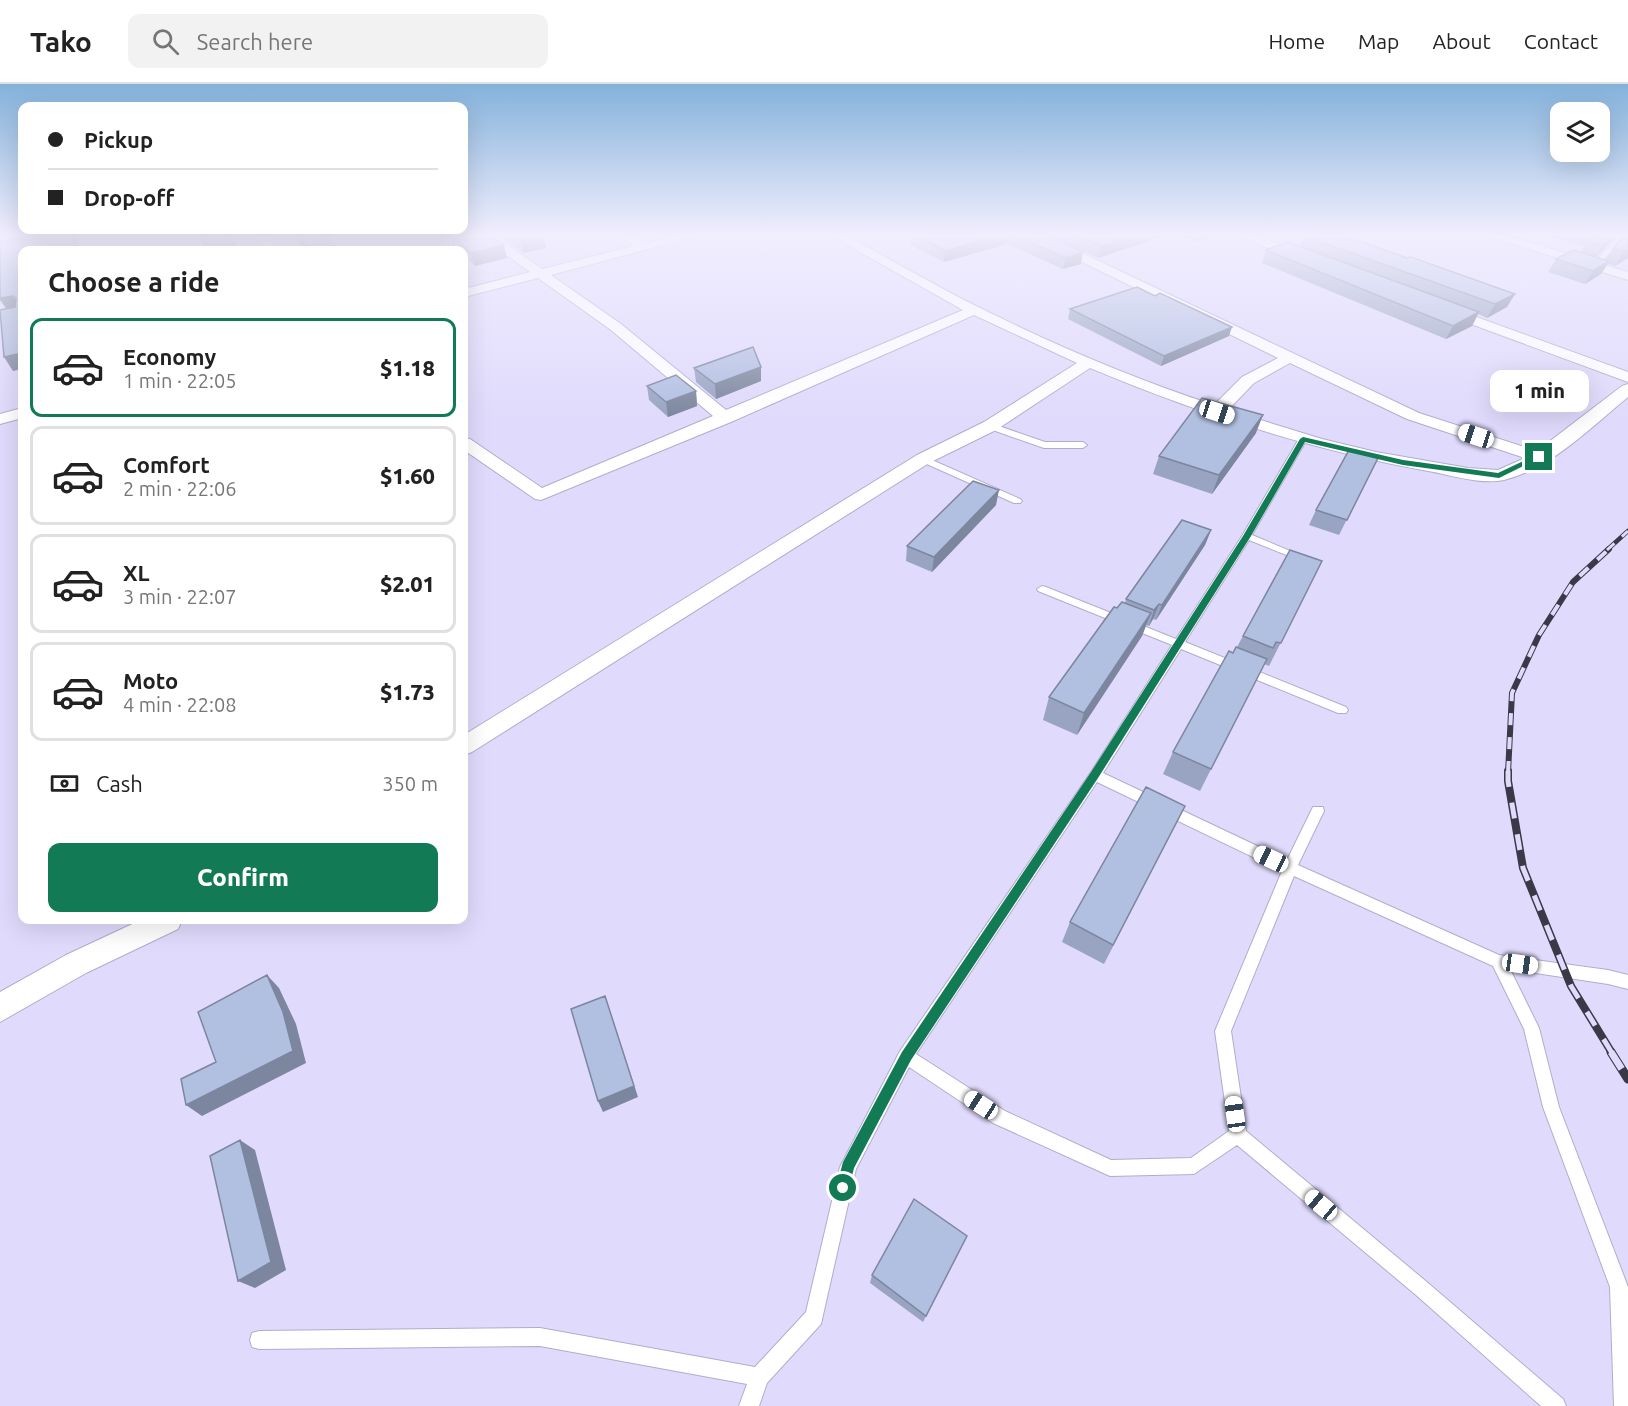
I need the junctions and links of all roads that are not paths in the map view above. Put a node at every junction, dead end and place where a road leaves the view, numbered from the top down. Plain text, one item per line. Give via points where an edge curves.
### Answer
1 (570, 295) edge
2 (947, 295) edge
3 (1157, 295) edge
4 (1427, 303) edge
5 (975, 310) junction
6 (1289, 358) junction
7 (1089, 362) junction
8 (1628, 377) edge
9 (1628, 389) edge
10 (1217, 412) junction
11 (18, 414) edge
12 (725, 418) junction
13 (0, 419) edge
14 (990, 426) junction
15 (1303, 439) junction
16 (1083, 445) dead end
17 (468, 446) edge
18 (1539, 457) junction
19 (923, 459) junction
20 (1017, 501) dead end
21 (1247, 536) junction
22 (1311, 562) edge
23 (1042, 589) dead end
24 (1178, 644) junction
25 (1342, 710) dead end
26 (468, 743) edge
27 (1095, 775) junction
28 (1318, 811) dead end
29 (1290, 868) junction
30 (160, 924) edge
31 (1498, 961) junction
32 (1628, 982) edge
33 (0, 1008) edge
34 (906, 1056) junction
35 (1238, 1135) junction
36 (259, 1340) dead end
37 (759, 1377) junction
38 (748, 1406) edge
39 (1556, 1406) edge
40 (1624, 1406) edge

1 - 12 street via 616,327
2 - 5 street
3 - 6 street
4 - 8 street
5 - 7 street
5 - 12 street
6 - 10 street via 1248,381
6 - 18 street via 1413,416
7 - 10 street
7 - 14 street
9 - 18 street
10 - 15 street
11 - 13 street
12 - 17 street via 541,495
14 - 16 lane via 1044,445
14 - 19 street
15 - 18 street via 1403,462 1499,476
15 - 21 lane
19 - 20 lane
19 - 26 street
21 - 22 lane
21 - 24 lane
23 - 24 lane
24 - 25 lane
24 - 27 lane
27 - 29 lane
27 - 34 lane
28 - 29 lane
29 - 31 lane
29 - 35 lane via 1223,1030
30 - 33 street via 76,964
31 - 32 lane
31 - 40 lane via 1531,1028 1551,1107 1619,1287
34 - 35 lane via 999,1117 1110,1168 1194,1166
34 - 37 lane via 848,1167 814,1317
35 - 39 lane
36 - 37 lane via 540,1336
37 - 38 lane

